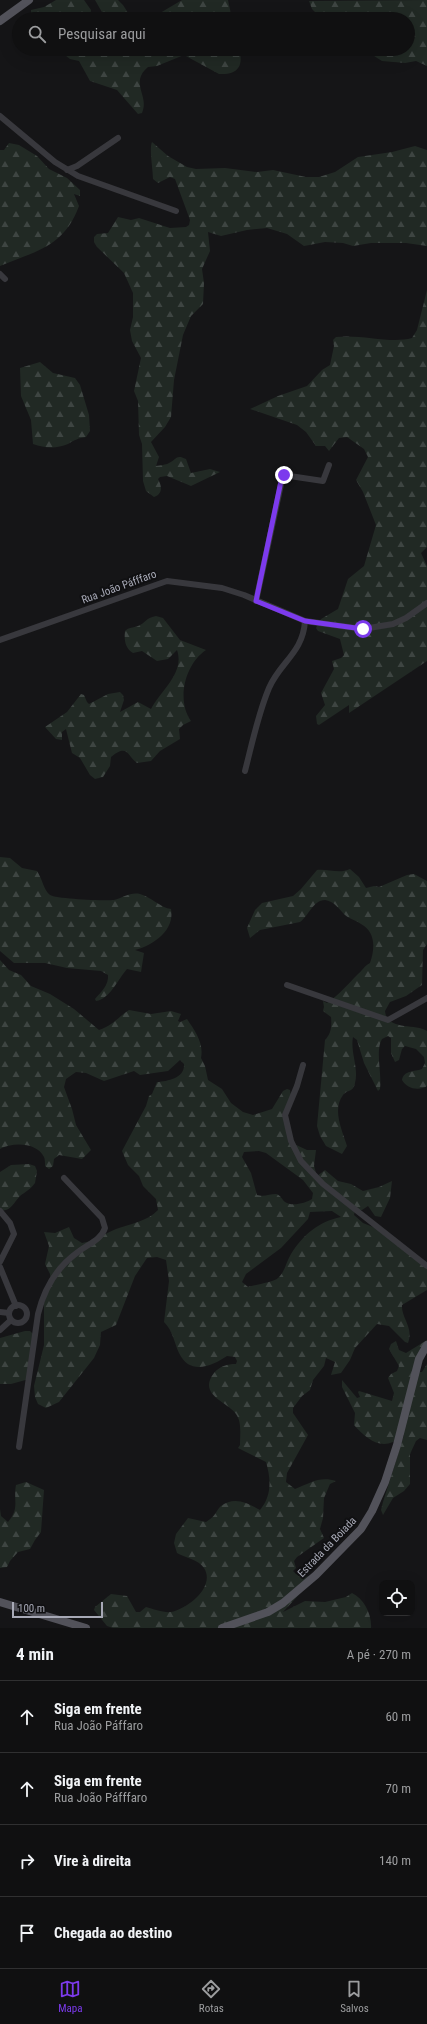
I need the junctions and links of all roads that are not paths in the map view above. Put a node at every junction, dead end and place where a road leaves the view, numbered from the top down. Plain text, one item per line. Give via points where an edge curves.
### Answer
1 (29, 0) edge
2 (12, 12) edge
3 (12, 12) edge
4 (0, 21) edge
5 (0, 116) edge
6 (118, 138) dead end
7 (67, 170) junction
8 (176, 211) dead end
9 (329, 465) dead end
10 (256, 601) junction
11 (427, 603) edge
12 (305, 621) junction
13 (0, 640) edge
14 (245, 771) dead end
15 (287, 985) dead end
16 (427, 998) edge
17 (302, 1065) dead end
18 (64, 1178) dead end
19 (0, 1211) edge
20 (0, 1262) edge
21 (427, 1266) edge
22 (0, 1267) edge
23 (16, 1306) junction
24 (0, 1312) edge
25 (27, 1314) junction
26 (38, 1314) junction
27 (10, 1317) junction
28 (0, 1330) edge
29 (427, 1345) edge
30 (19, 1447) dead end
31 (0, 1602) edge
32 (86, 1628) edge
33 (222, 1628) edge

1 - 2 main road
3 - 4 main road
5 - 7 street
6 - 7 street
7 - 8 street via 95,183
9 - 10 street via 323,480 286,475 282,477
10 - 12 street, Rua João Páfffaro
10 - 13 street, Rua João Páfffaro via 222,588 167,581
11 - 12 street, Rua João Páfffaro via 406,618 375,629
12 - 14 street via 305,630 299,647 269,688
15 - 16 street via 388,1020
17 - 21 street via 297,1086 285,1115 291,1141 301,1161 324,1184
18 - 26 street via 102,1218 105,1228 100,1237 76,1253 55,1275
19 - 20 street via 10,1223 14,1234
22 - 23 street
23 - 25 street via 25,1308
23 - 27 street via 12,1308
24 - 27 street
25 - 26 street
25 - 27 street via 22,1322 16,1323
26 - 30 street
27 - 28 street
29 - 33 main road, Estrada da Boiada via 419,1359 385,1482 361,1529 316,1575 283,1603 268,1612
31 - 32 main road

